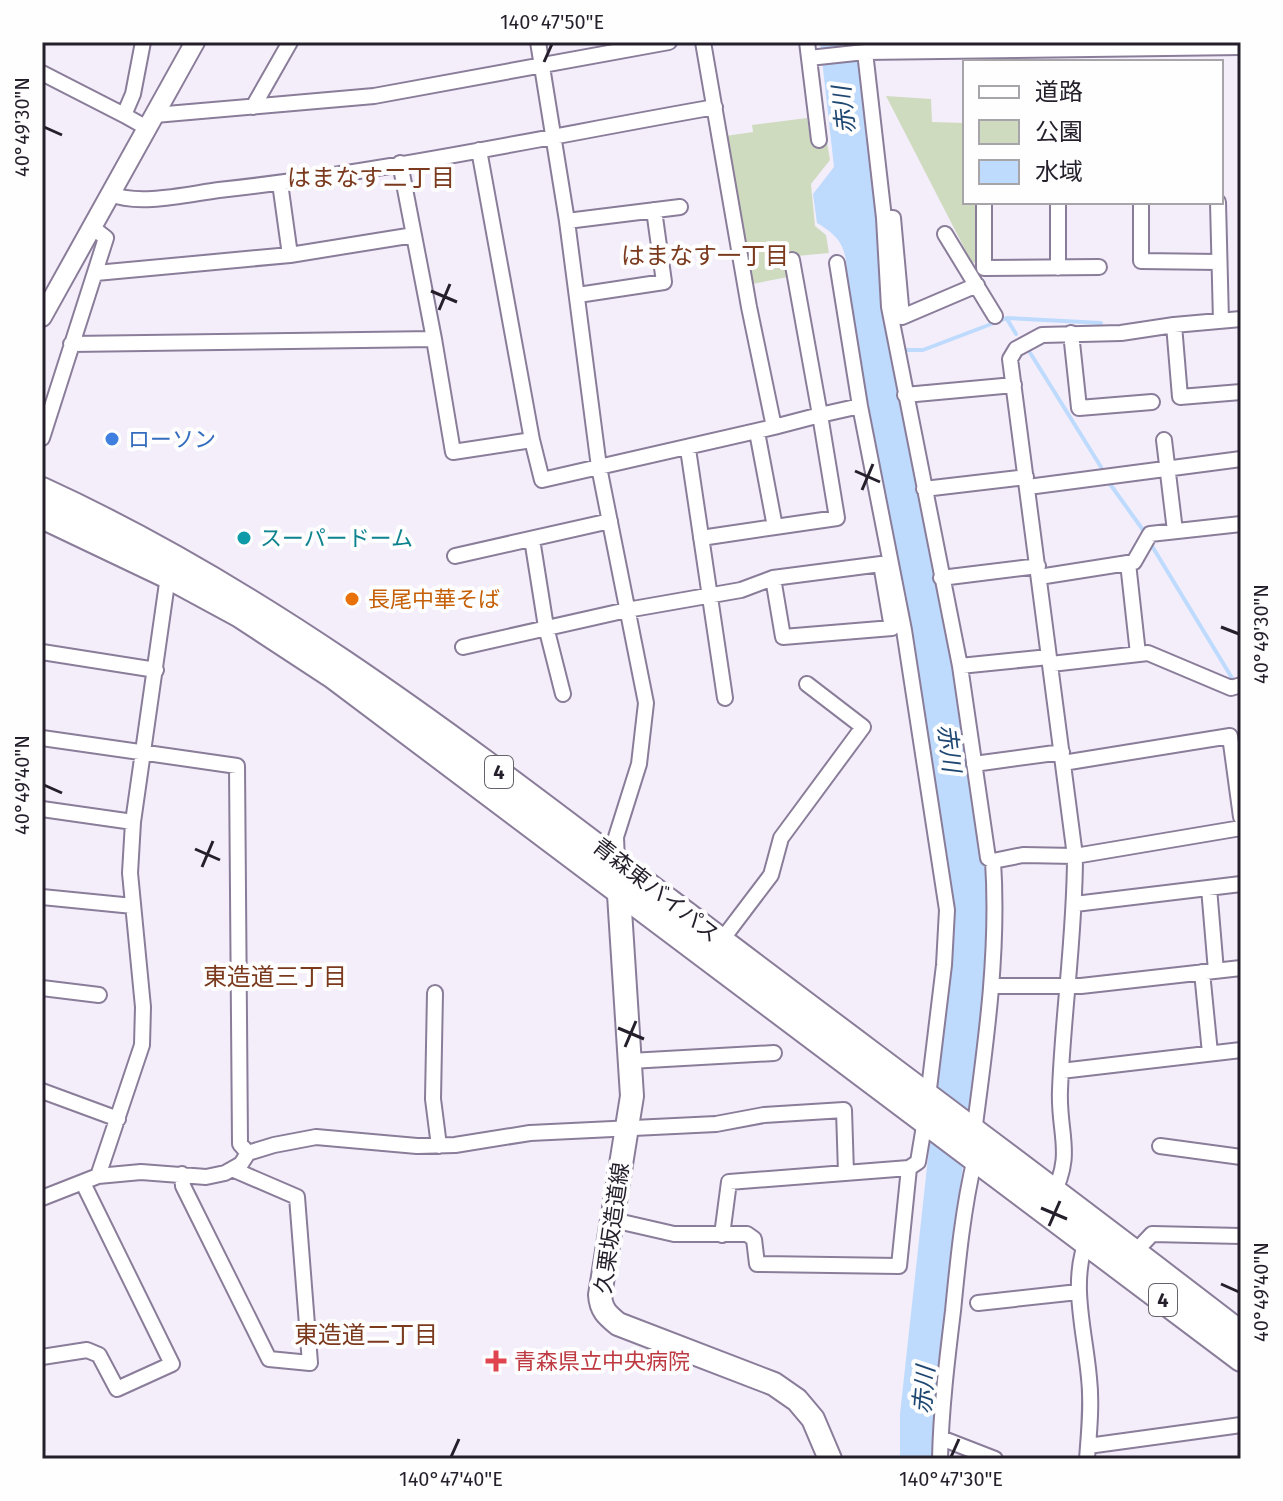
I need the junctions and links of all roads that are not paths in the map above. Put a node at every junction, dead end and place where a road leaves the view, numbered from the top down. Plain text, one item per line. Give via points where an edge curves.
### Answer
1 (143, 42) edge
2 (195, 42) edge
3 (290, 42) edge
4 (538, 42) edge
5 (669, 42) edge
6 (703, 42) edge
7 (807, 42) edge
8 (1241, 47) edge
9 (983, 51) edge
10 (1058, 51) edge
11 (1140, 51) edge
12 (1217, 51) edge
13 (863, 52) junction
14 (814, 57) junction
15 (542, 65) junction
16 (42, 73) edge
17 (253, 107) junction
18 (715, 107) junction
19 (124, 115) junction
20 (151, 121) junction
21 (553, 135) junction
22 (819, 140) dead end
23 (479, 150) junction
24 (400, 163) junction
25 (280, 183) junction
26 (111, 194) junction
27 (984, 204) edge
28 (1058, 204) edge
29 (1141, 204) edge
30 (1218, 204) edge
31 (680, 207) dead end
32 (654, 210) junction
33 (884, 218) junction
34 (567, 221) junction
35 (92, 227) junction
36 (945, 234) dead end
37 (414, 235) junction
38 (290, 255) junction
39 (792, 260) dead end
40 (1219, 262) junction
41 (837, 263) dead end
42 (1099, 267) dead end
43 (1058, 268) junction
44 (96, 273) junction
45 (977, 285) junction
46 (578, 295) junction
47 (995, 316) dead end
48 (42, 317) edge
49 (1241, 319) edge
50 (1221, 321) junction
51 (1174, 325) junction
52 (1071, 333) junction
53 (434, 339) junction
54 (71, 344) junction
55 (1014, 385) junction
56 (1241, 392) edge
57 (905, 395) junction
58 (1152, 402) dead end
59 (860, 406) junction
60 (820, 415) junction
61 (774, 427) junction
62 (757, 432) junction
63 (42, 438) edge
64 (532, 440) junction
65 (1164, 440) dead end
66 (688, 449) junction
67 (1241, 459) edge
68 (599, 467) junction
69 (1168, 468) junction
70 (1027, 482) junction
71 (924, 489) junction
72 (42, 490) edge
73 (42, 516) edge
74 (610, 521) junction
75 (1241, 524) edge
76 (775, 527) junction
77 (1175, 531) junction
78 (701, 538) junction
79 (532, 539) junction
80 (455, 556) dead end
81 (1128, 563) junction
82 (1038, 571) junction
83 (168, 576) junction
84 (773, 578) junction
85 (941, 578) junction
86 (708, 595) junction
87 (627, 610) junction
88 (546, 627) junction
89 (463, 647) dead end
90 (42, 652) edge
91 (1138, 654) junction
92 (1050, 661) junction
93 (960, 666) junction
94 (156, 670) junction
95 (807, 684) dead end
96 (1241, 685) edge
97 (563, 694) dead end
98 (725, 698) dead end
99 (42, 738) edge
100 (142, 753) junction
101 (1062, 758) junction
102 (974, 764) junction
103 (42, 809) edge
104 (1241, 817) edge
105 (133, 822) junction
106 (1241, 828) edge
107 (1075, 856) junction
108 (993, 861) junction
109 (617, 862) junction
110 (1241, 884) edge
111 (1209, 888) junction
112 (619, 889) junction
113 (42, 897) edge
114 (1075, 904) junction
115 (133, 906) junction
116 (721, 941) junction
117 (1241, 968) edge
118 (1209, 971) junction
119 (991, 986) junction
120 (1069, 987) junction
121 (42, 988) edge
122 (435, 993) dead end
123 (99, 995) dead end
124 (1241, 1050) edge
125 (774, 1053) dead end
126 (1210, 1053) junction
127 (630, 1061) junction
128 (1061, 1071) junction
129 (42, 1091) edge
130 (927, 1108) junction
131 (118, 1119) junction
132 (628, 1128) junction
133 (973, 1130) junction
134 (439, 1146) junction
135 (1160, 1146) dead end
136 (248, 1153) junction
137 (1241, 1157) edge
138 (975, 1158) junction
139 (909, 1168) junction
140 (232, 1169) junction
141 (846, 1173) junction
142 (182, 1174) junction
143 (98, 1176) junction
144 (83, 1183) junction
145 (42, 1198) edge
146 (1050, 1201) junction
147 (613, 1220) junction
148 (1090, 1232) junction
149 (722, 1235) junction
150 (1241, 1236) edge
151 (1135, 1252) junction
152 (1078, 1292) junction
153 (978, 1303) dead end
154 (1241, 1332) edge
155 (42, 1357) edge
156 (1241, 1359) edge
157 (1241, 1425) edge
158 (941, 1438) junction
159 (1088, 1453) edge
160 (830, 1459) edge
161 (940, 1459) edge
162 (995, 1459) edge

1 - 19 street
2 - 20 street
3 - 17 street
4 - 15 street
5 - 15 street
6 - 18 street
7 - 14 street
8 - 12 street
9 - 10 street
9 - 13 street
10 - 11 street
11 - 12 street
13 - 14 street
13 - 33 street
14 - 22 street
15 - 17 street via 374,96
15 - 21 street
16 - 19 street
17 - 20 street
18 - 21 street
18 - 61 street
19 - 20 street
20 - 26 street
21 - 23 street
21 - 34 street
23 - 24 street
23 - 64 street
24 - 25 street
24 - 37 street
25 - 26 street via 146,198
25 - 38 street
26 - 35 street
27 - 43 street via 984,268
28 - 43 street
29 - 40 street via 1141,261
30 - 40 street
31 - 32 street
32 - 34 street
32 - 46 street via 664,282
33 - 45 street via 893,218 902,317
33 - 57 street via 889,307
34 - 46 street
35 - 44 street via 106,238
35 - 48 street
36 - 45 street
37 - 38 street
37 - 53 street
38 - 44 street
39 - 60 street
40 - 50 street
41 - 59 street
42 - 43 street
44 - 54 street
45 - 47 street
46 - 68 street
49 - 50 street
50 - 51 street
51 - 52 street
51 - 56 street via 1180,397
52 - 55 street via 1042,335 1016,349 1010,359
52 - 58 street via 1079,408
53 - 54 street
53 - 64 street via 453,452
54 - 63 street
55 - 57 street
55 - 70 street
57 - 71 street
59 - 60 street
59 - 130 street via 904,630 947,910
60 - 61 street
60 - 76 street via 837,518
61 - 62 street
62 - 66 street
62 - 76 street
64 - 68 street via 542,480
65 - 69 street
66 - 68 street
66 - 78 street
67 - 69 street
68 - 74 street
69 - 70 street
69 - 77 street
70 - 71 street
70 - 82 street
71 - 85 street
72 - 109 highway, 青森東バイパス / 4 via 164,550 330,651
73 - 83 highway, 青森東バイパス / 4
74 - 79 street
74 - 87 street
75 - 77 street
76 - 78 street
77 - 81 street via 1150,534 1134,562
78 - 86 street
79 - 80 street
79 - 88 street
81 - 82 street
81 - 91 street
82 - 85 street
82 - 92 street
83 - 94 street
83 - 112 highway, 青森東バイパス / 4 via 333,676
84 - 84 street via 881,564 892,628 783,637
84 - 86 street
85 - 93 street
86 - 87 street
86 - 98 street
87 - 88 street
87 - 109 street via 646,703 639,764 616,837
88 - 89 street
88 - 97 street
90 - 94 street
91 - 92 street
91 - 96 street via 1148,653 1231,688
92 - 93 street
92 - 101 street
93 - 102 street
94 - 100 street
95 - 116 street via 863,727 781,838 771,875
99 - 100 street
100 - 105 street
100 - 136 street via 237,766 240,1144
101 - 102 street
101 - 104 street via 1230,736
101 - 107 street
102 - 108 street via 988,858
103 - 105 street
105 - 115 street
106 - 107 street
107 - 108 street via 1023,855
107 - 114 street
108 - 119 street
109 - 112 main road, 久栗坂造道線
109 - 116 highway, 青森東バイパス / 4
110 - 111 street
111 - 114 street
111 - 118 street
112 - 127 main road, 久栗坂造道線
112 - 130 highway, 青森東バイパス / 4
113 - 115 street
114 - 120 street
115 - 131 street via 142,1045
116 - 130 highway, 青森東バイパス / 4
117 - 118 street
118 - 120 street
118 - 126 street
119 - 120 street
119 - 133 street
120 - 128 street
121 - 123 street
122 - 134 street via 433,1099
124 - 126 street
125 - 127 street
126 - 128 street
127 - 132 main road, 久栗坂造道線
128 - 146 street via 1065,1159
129 - 131 street
130 - 133 highway, 青森東バイパス / 4
130 - 138 highway, 青森東バイパス / 4
130 - 139 street via 918,1162
131 - 143 street
132 - 134 street via 530,1133
132 - 141 street via 844,1110
132 - 147 main road, 久栗坂造道線
133 - 146 highway, 青森東バイパス / 4
134 - 136 street via 316,1137
135 - 137 street
136 - 140 street
138 - 146 highway, 青森東バイパス / 4
138 - 158 street via 957,1268
139 - 141 street
139 - 149 street via 899,1266 757,1264 754,1239 747,1234
140 - 142 street via 206,1177
140 - 142 street via 297,1197 310,1363 269,1359 183,1186
141 - 149 street via 729,1182
142 - 143 street
143 - 144 street
144 - 145 street
144 - 155 street via 172,1364 117,1389 99,1355 87,1350
146 - 148 highway, 青森東バイパス / 4
147 - 149 street via 674,1234
147 - 160 main road, 久栗坂造道線 via 600,1295 606,1315 774,1384 813,1419
148 - 151 highway, 青森東バイパス / 4
148 - 152 street via 1079,1262
148 - 156 highway, 青森東バイパス / 4
150 - 151 street via 1152,1234
151 - 154 highway, 青森東バイパス / 4
152 - 153 street
152 - 159 street via 1090,1383
157 - 159 street
158 - 161 street
158 - 162 street

